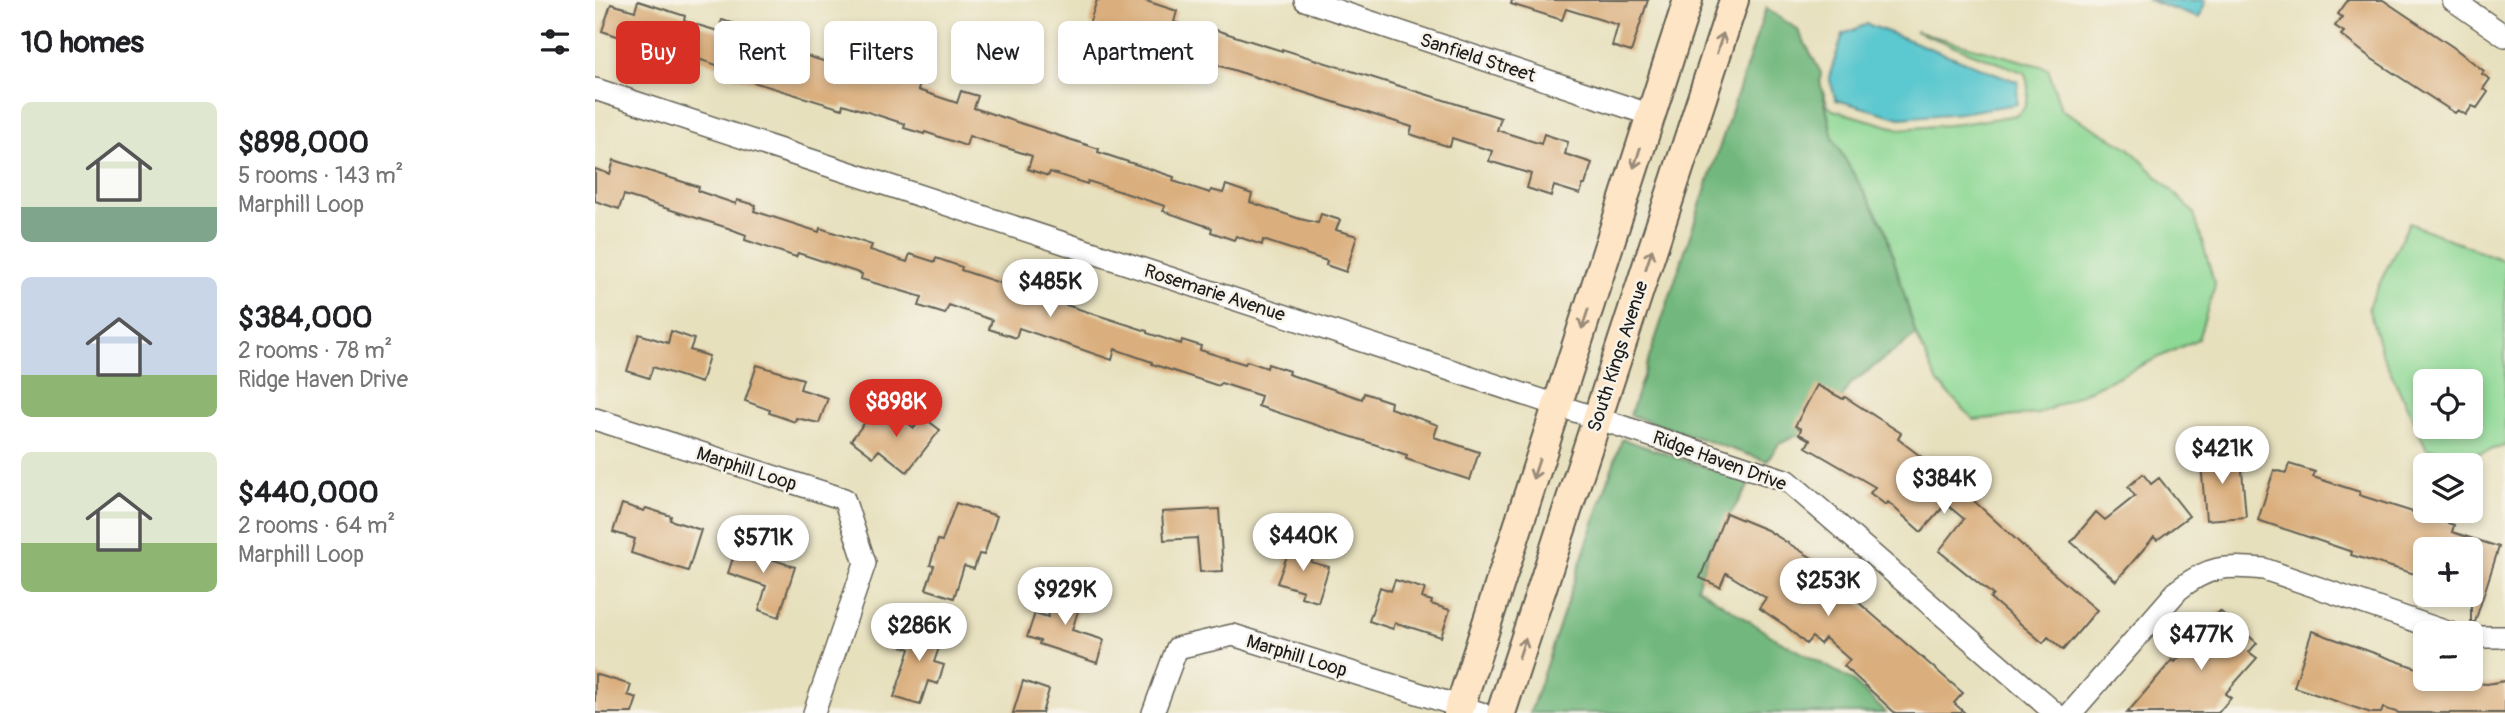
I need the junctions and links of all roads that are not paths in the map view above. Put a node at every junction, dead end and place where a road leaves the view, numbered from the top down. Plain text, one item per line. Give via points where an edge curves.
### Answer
1 (1305, 0) edge
2 (1688, 0) edge
3 (1734, 0) edge
4 (2453, 0) edge
5 (2505, 36) edge
6 (595, 89) edge
7 (1651, 114) junction
8 (1557, 404) junction
9 (1596, 417) junction
10 (595, 419) edge
11 (2415, 621) edge
12 (2483, 637) edge
13 (2505, 637) edge
14 (1467, 711) edge
15 (814, 713) edge
16 (1153, 713) edge
17 (1501, 713) edge
18 (2055, 713) edge
19 (2071, 713) edge

1 - 7 street, Sanfield Street
2 - 7 main road
9 -> 3 main road, South Kings Avenue
4 - 5 street
6 - 8 street, Rosemarie Avenue
7 -> 8 main road
8 - 9 street, Rosemarie Avenue
8 -> 14 main road
17 -> 9 main road, South Kings Avenue
9 - 18 street, Ridge Haven Drive via 1788,481
10 - 15 street, Marphill Loop via 844,499 865,563
11 - 19 street via 2264,569 2217,569 2196,576 2178,590
12 - 13 street
14 - 16 street, Marphill Loop via 1233,635 1177,648

